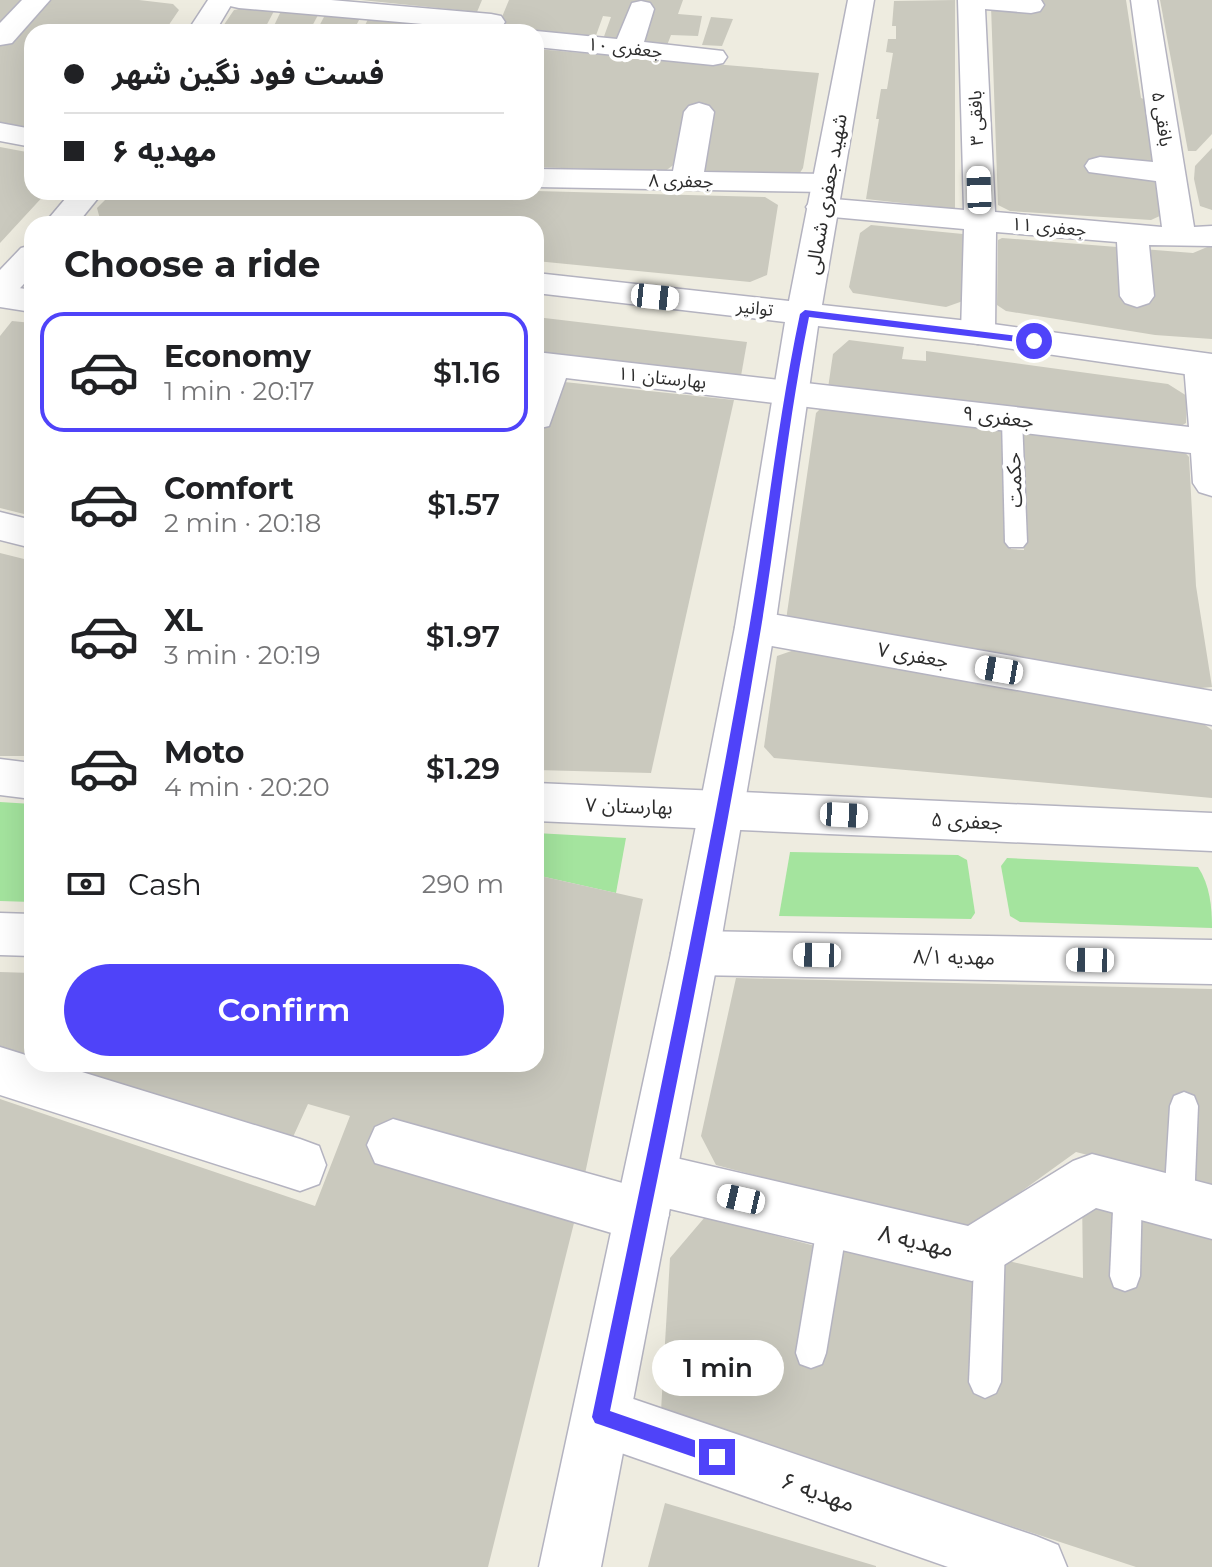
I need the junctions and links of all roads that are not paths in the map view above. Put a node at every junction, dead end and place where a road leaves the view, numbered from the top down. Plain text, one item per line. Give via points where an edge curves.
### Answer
1 (37, 0) edge
2 (221, 0) edge
3 (239, 0) edge
4 (861, 0) edge
5 (971, 0) edge
6 (1144, 0) edge
7 (282, 2) edge
8 (1031, 5) dead end
9 (325, 8) junction
10 (641, 9) dead end
11 (493, 18) edge
12 (605, 18) dead end
13 (362, 22) edge
14 (206, 24) edge
15 (271, 24) edge
16 (316, 24) edge
17 (2, 37) edge
18 (544, 40) edge
19 (595, 45) junction
20 (628, 48) junction
21 (713, 57) dead end
22 (699, 112) dead end
23 (0, 132) edge
24 (24, 136) edge
25 (1100, 166) dead end
26 (1170, 173) junction
27 (544, 178) edge
28 (687, 181) junction
29 (824, 195) junction
30 (81, 200) edge
31 (67, 216) edge
32 (980, 222) junction
33 (1132, 234) junction
34 (1212, 236) edge
35 (1180, 238) junction
36 (24, 264) edge
37 (544, 284) edge
38 (0, 293) edge
39 (1137, 296) dead end
40 (24, 299) edge
41 (805, 314) junction
42 (978, 333) junction
43 (544, 364) edge
44 (1206, 365) edge
45 (789, 392) junction
46 (1012, 419) junction
47 (1208, 442) junction
48 (1212, 483) edge
49 (0, 526) edge
50 (24, 532) edge
51 (1016, 542) dead end
52 (755, 627) junction
53 (1212, 708) edge
54 (0, 777) edge
55 (24, 780) edge
56 (544, 802) edge
57 (722, 809) junction
58 (1212, 832) edge
59 (0, 934) edge
60 (24, 935) edge
61 (695, 953) junction
62 (1212, 962) edge
63 (0, 1071) edge
64 (1184, 1106) dead end
65 (393, 1145) dead end
66 (300, 1165) dead end
67 (1128, 1189) junction
68 (646, 1196) junction
69 (1196, 1208) edge
70 (833, 1221) junction
71 (990, 1242) junction
72 (1125, 1276) dead end
73 (811, 1353) dead end
74 (985, 1382) dead end
75 (601, 1417) junction
76 (570, 1567) edge
77 (1036, 1567) edge

1 - 17 street
2 - 14 street
3 - 7 street
4 - 29 street, شهید جعفری شمالی
5 - 8 street
5 - 32 street, بافقی ۳
6 - 26 street, بافقی ۵
7 - 9 street
7 - 15 street
9 - 13 street
9 - 16 street
10 - 20 street
11 - 13 street
12 - 19 street
18 - 19 street, جعفری ۱۰
19 - 20 street, جعفری ۱۰
20 - 21 street, جعفری ۱۰
22 - 28 street
23 - 24 street
25 - 26 street
26 - 35 street, بافقی ۵
27 - 28 street, جعفری ۸
28 - 29 street, جعفری ۸
29 - 32 street, جعفری ۱۱
29 - 41 street, شهید جعفری شمالی
30 - 31 street
32 - 33 street, جعفری ۱۱
32 - 42 street, بافقی ۳
33 - 35 street, جعفری ۱۱
33 - 39 street
34 - 35 street, جعفری ۱۱
36 - 38 street
37 - 41 street, توانیر
38 - 40 street
41 - 42 street, توانیر
41 - 45 street, شهید جعفری شمالی
42 - 44 street, توانیر
43 - 45 street, بهارستان ۱۱
44 - 47 street
45 - 46 street, جعفری ۹
45 - 52 street, شهید جعفری شمالی
46 - 47 street, جعفری ۹
46 - 51 lane, حکمت
47 - 48 street
49 - 50 street
52 - 53 street, جعفری ۷
52 - 57 street, شهید جعفری شمالی
54 - 55 street
56 - 57 street, بهارستان ۷
57 - 58 street, جعفری ۵
57 - 61 street, شهید جعفری شمالی
59 - 60 street
61 - 62 street, مهدیه ۸/۱
61 - 68 street, شهید جعفری شمالی
63 - 66 street
64 - 69 lane
65 - 68 street, مهدیه ۸
67 - 69 street, مهدیه ۸
67 - 71 street, مهدیه ۸ via 1092,1180
67 - 72 lane
68 - 70 street, مهدیه ۸
68 - 75 street, شهید جعفری شمالی
70 - 71 street, مهدیه ۸ via 972,1254
70 - 73 lane
71 - 74 lane
75 - 76 street, شهید جعفری شمالی
75 - 77 street, مهدیه ۶

